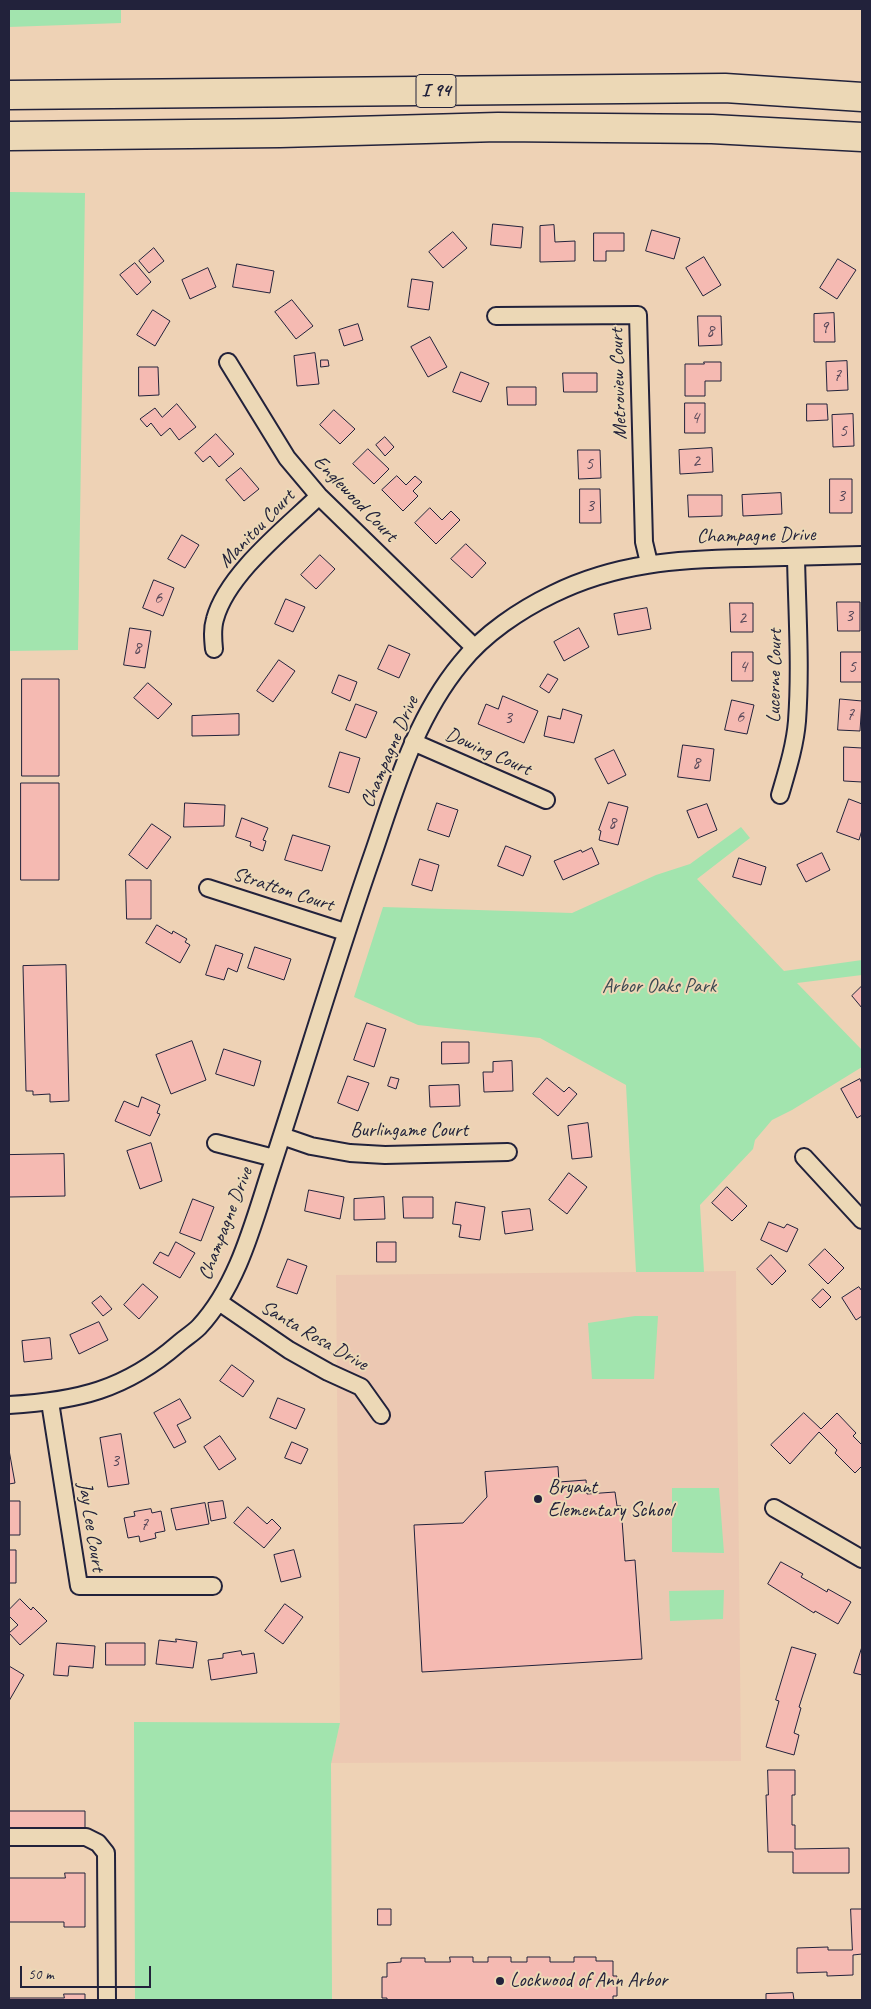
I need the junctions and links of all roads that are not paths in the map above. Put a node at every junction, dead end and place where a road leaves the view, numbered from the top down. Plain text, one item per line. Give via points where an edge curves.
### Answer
1 (9, 95) edge
2 (862, 97) edge
3 (9, 136) edge
4 (862, 137) edge
5 (496, 316) dead end
6 (228, 362) dead end
7 (319, 496) junction
8 (862, 555) edge
9 (796, 556) junction
10 (649, 563) junction
11 (474, 647) junction
12 (214, 649) dead end
13 (413, 742) junction
14 (780, 795) dead end
15 (546, 800) dead end
16 (208, 888) dead end
17 (346, 932) junction
18 (282, 1136) junction
19 (216, 1143) dead end
20 (508, 1152) dead end
21 (804, 1157) dead end
22 (274, 1158) junction
23 (862, 1220) edge
24 (219, 1302) junction
25 (50, 1402) junction
26 (9, 1405) edge
27 (381, 1415) dead end
28 (774, 1508) dead end
29 (862, 1559) edge
30 (213, 1586) dead end
31 (9, 1837) edge
32 (107, 2000) edge

1 - 2 highway, I 94 via 725,88
3 - 4 highway, I 94 via 507,127 712,129
5 - 10 street, Metroview Court via 638,315 644,542
6 - 7 street, Englewood Court via 287,458
7 - 11 street, Englewood Court
7 - 12 street, Manitou Court via 241,572 224,595 212,633
8 - 9 street, Champagne Drive
9 - 10 street, Champagne Drive
9 - 14 street, Lucerne Court via 797,722
10 - 11 street, Champagne Drive via 616,570 554,593
11 - 13 street, Champagne Drive via 433,702
13 - 15 street, Dowing Court
13 - 17 street, Champagne Drive
16 - 17 street, Stratton Court
17 - 18 street, Champagne Drive
18 - 20 street, Burlingame Court via 350,1154
18 - 22 street, Champagne Drive
19 - 22 street, Champagne Drive
21 - 23 street
22 - 24 street, Champagne Drive via 247,1241
24 - 25 street, Champagne Drive via 199,1327 142,1372 110,1388
24 - 27 street, Santa Rosa Drive via 289,1350 362,1387
25 - 26 street, Champagne Drive
25 - 30 street, Jay Lee Court via 79,1586
28 - 29 street
31 - 32 street via 86,1837 98,1843 106,1853

